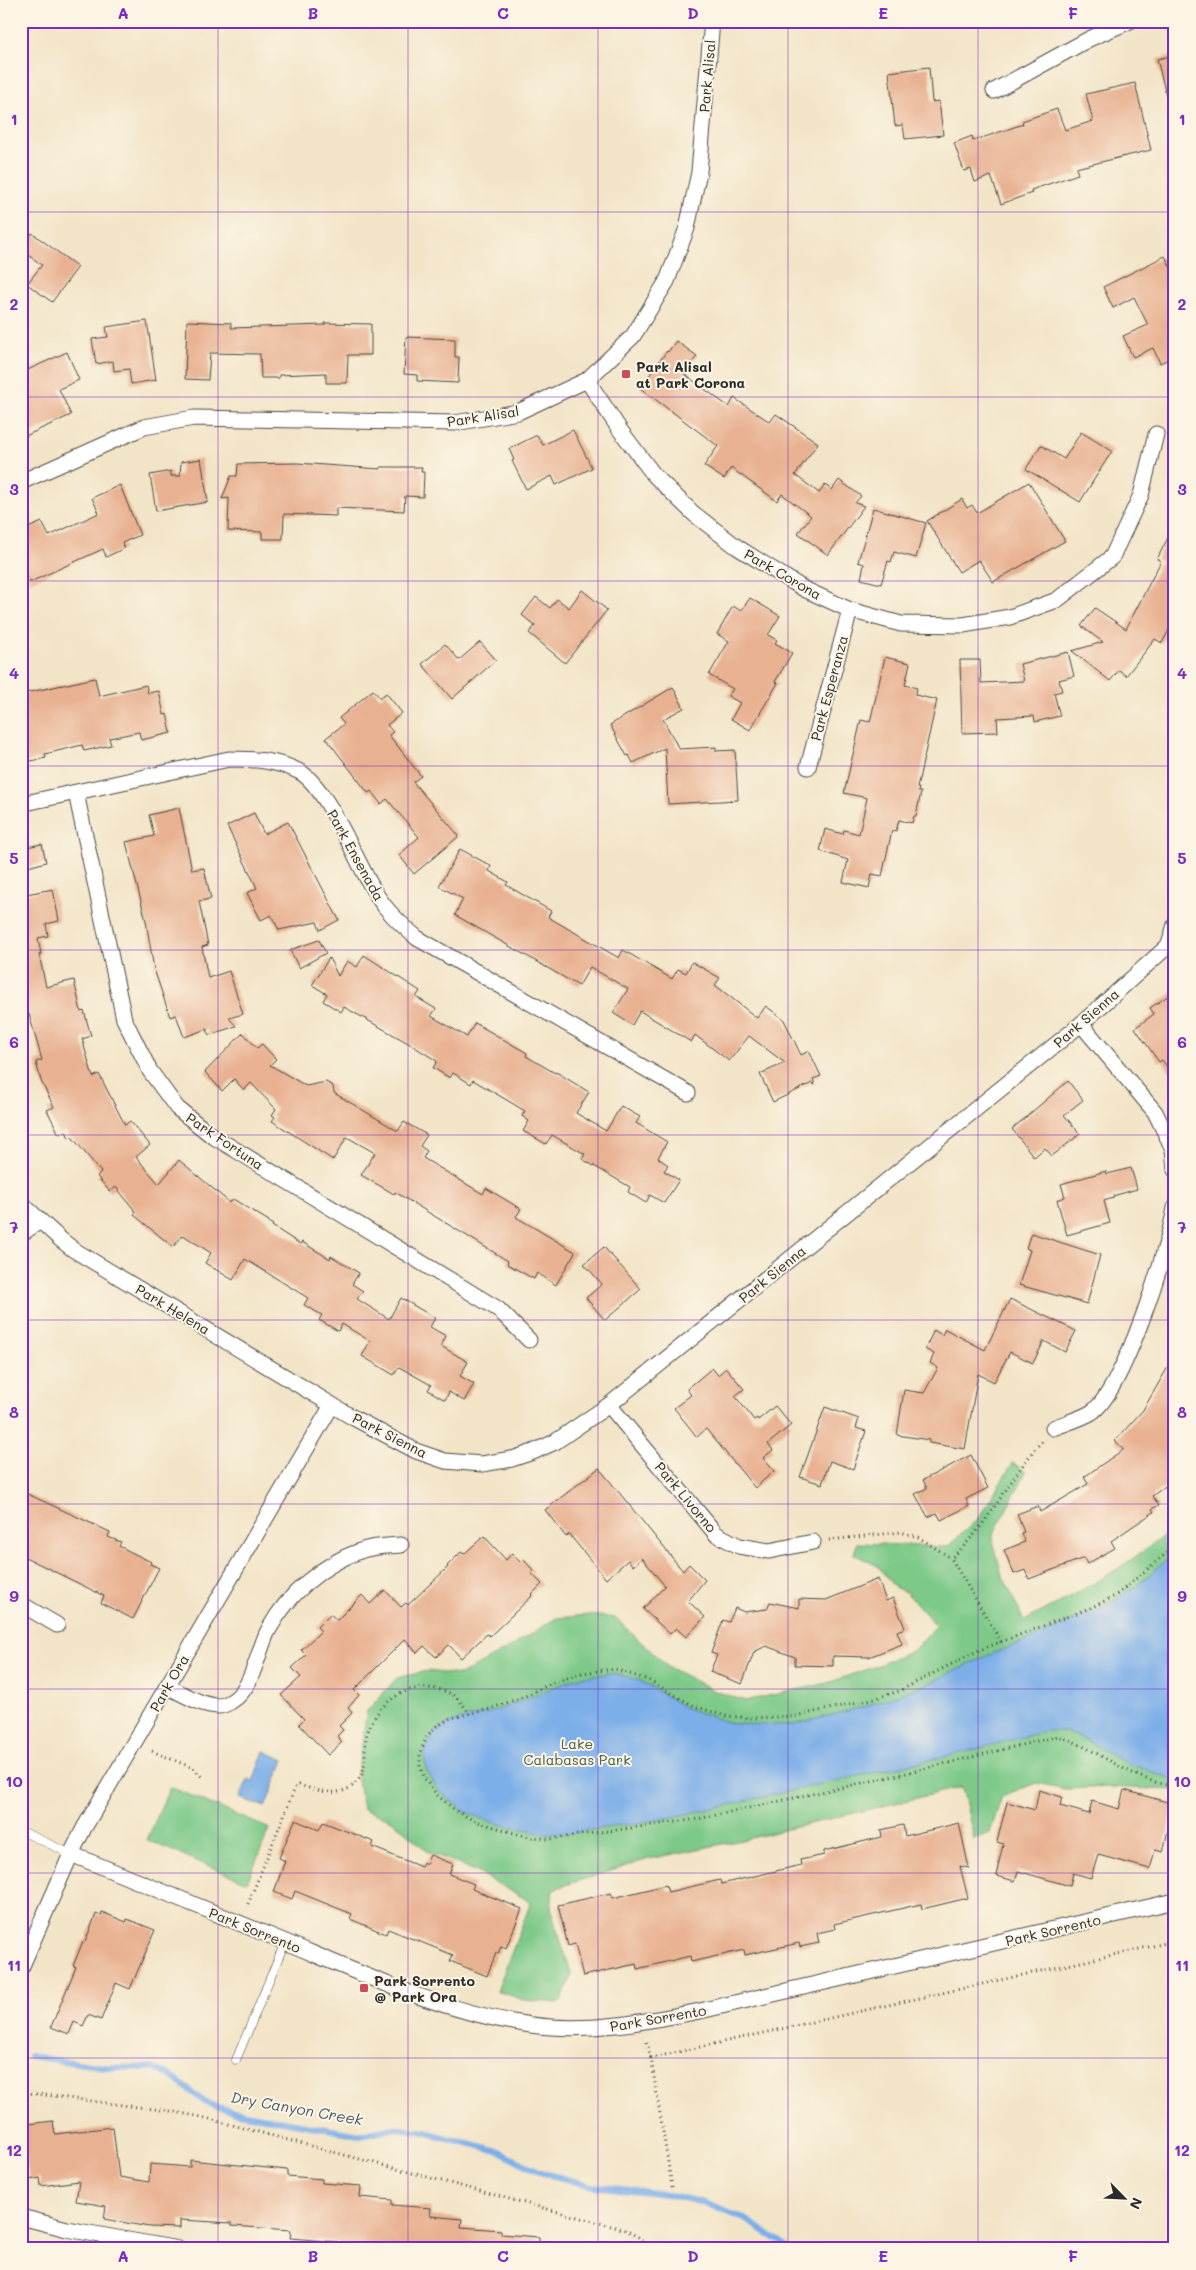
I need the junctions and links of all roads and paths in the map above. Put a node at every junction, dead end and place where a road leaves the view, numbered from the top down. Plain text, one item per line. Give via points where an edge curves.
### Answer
1 (712, 21) edge
2 (1130, 21) edge
3 (994, 91) dead end
4 (587, 380) junction
5 (1156, 434) dead end
6 (21, 482) edge
7 (850, 610) junction
8 (808, 767) dead end
9 (76, 793) junction
10 (21, 804) edge
11 (1175, 925) edge
12 (1172, 944) edge
13 (1081, 1024) junction
14 (688, 1093) dead end
15 (1175, 1170) edge
16 (21, 1203) edge
17 (1175, 1208) edge
18 (40, 1221) junction
19 (21, 1234) edge
20 (529, 1340) dead end
21 (332, 1405) junction
22 (609, 1405) junction
23 (1053, 1428) joint
24 (813, 1542) joint
25 (401, 1544) dead end
26 (1175, 1546) edge
27 (951, 1558) junction
28 (21, 1604) edge
29 (57, 1625) dead end
30 (1001, 1642) junction
31 (167, 1686) junction
32 (470, 1714) junction
33 (152, 1751) dead end
34 (202, 1777) dead end
35 (1175, 1786) edge
36 (21, 1831) edge
37 (70, 1854) junction
38 (1175, 1901) edge
39 (248, 1904) dead end
40 (1175, 1941) edge
41 (285, 1942) junction
42 (23, 1960) edge
43 (647, 2042) dead end
44 (651, 2058) junction
45 (236, 2060) dead end
46 (21, 2092) edge
47 (672, 2187) dead end
48 (21, 2217) edge
49 (102, 2242) edge
50 (178, 2249) edge
51 (649, 2249) edge

1 - 4 street, Park Alisal via 699,172 687,228 667,282 633,336
2 - 3 street via 1089,39
4 - 6 street, Park Alisal via 518,412 455,423 194,418 144,427
4 - 7 street, Park Corona via 654,475 694,514 737,547 804,589
5 - 7 street, Park Corona via 1141,495 1112,557 1058,600 1010,617 963,625 901,624
7 - 8 street, Park Esperanza
9 - 10 street, Park Ensenada
9 - 14 street, Park Ensenada via 229,759 277,763 300,772 319,789 376,895 393,918 417,938
9 - 20 street, Park Fortuna via 124,1019 150,1071 177,1108 211,1135 498,1309
11 - 12 street, Park Sienna
12 - 13 street, Park Sienna
13 - 15 street via 1155,1112 1173,1149
13 - 22 street, Park Sienna
16 - 18 street, Park Helena
17 - 23 street via 1170,1233 1134,1341 1112,1387 1093,1411
18 - 19 street
18 - 21 street, Park Helena via 74,1250
21 - 22 street, Park Sienna via 416,1451 445,1461 482,1464 512,1459 555,1442
21 - 31 street, Park Ora
22 - 24 street, Park Livorno via 716,1534 739,1546 769,1551
23 - 27 path via 1024,1461 997,1506
24 - 27 path via 901,1532 918,1537
25 - 31 street via 361,1550 318,1572 289,1601 269,1628 248,1682 237,1698 222,1706 201,1703
26 - 30 path via 1115,1596
27 - 30 path
28 - 29 street
30 - 32 path via 899,1691 796,1716 725,1716 694,1706 648,1680 616,1669 582,1673
31 - 37 street, Park Ora
32 - 35 path via 451,1718 427,1736 420,1753 420,1767 425,1779 437,1795 456,1811 475,1821 524,1836 549,1839 698,1819 1058,1736 1076,1741 1118,1766
32 - 39 path via 459,1699 441,1689 422,1688 405,1692 386,1704 374,1718 366,1736 359,1779 349,1788 327,1794 300,1785 295,1788
33 - 34 path via 192,1768
36 - 37 lane
37 - 41 street, Park Sorrento
37 - 42 street, Park Ora
38 - 41 street, Park Sorrento via 700,2011 595,2028 532,2025 462,2011
40 - 44 path
41 - 45 lane
43 - 44 path
44 - 47 path
46 - 51 path via 202,2117 626,2230
48 - 49 street
49 - 50 street

